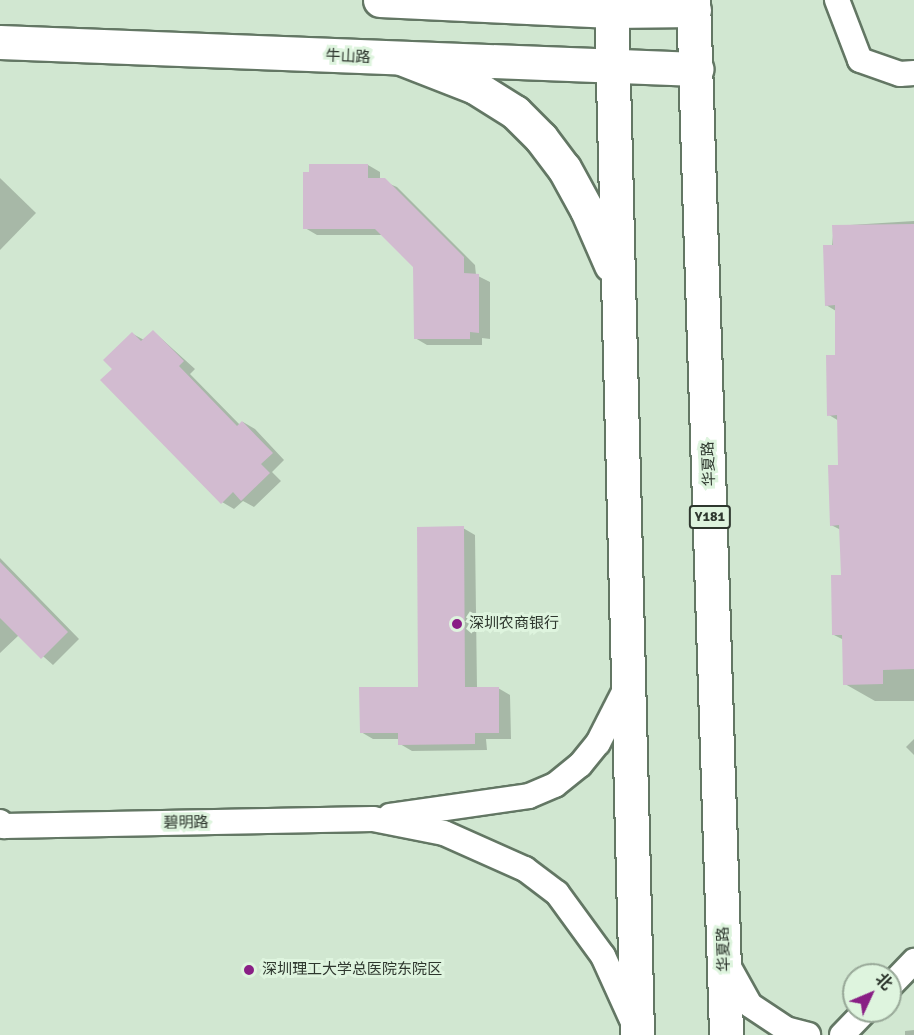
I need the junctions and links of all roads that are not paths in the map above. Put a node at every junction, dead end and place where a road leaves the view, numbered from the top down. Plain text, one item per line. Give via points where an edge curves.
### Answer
1 (380, 0) edge
2 (386, 0) edge
3 (837, 0) edge
4 (611, 5) edge
5 (694, 5) edge
6 (0, 42) edge
7 (402, 59) junction
8 (613, 69) junction
9 (696, 69) junction
10 (914, 73) edge
11 (618, 282) junction
12 (628, 683) junction
13 (373, 819) junction
14 (1, 826) edge
15 (724, 959) junction
16 (914, 961) edge
17 (902, 974) edge
18 (854, 1023) edge
19 (637, 1032) edge
20 (726, 1035) edge
21 (808, 1035) edge
22 (842, 1035) edge

1 - 2 main road
2 - 4 main road
3 - 10 street via 860,60 900,74
4 - 5 main road
4 - 8 main road
5 - 9 main road, 华夏路 / Y181
6 - 7 main road, 牛山路
7 - 8 main road, 牛山路
7 - 11 main road via 475,87 514,112 541,138 564,168 587,210
8 - 9 main road, 牛山路
8 - 11 main road
9 - 15 main road, 华夏路 / Y181
11 - 12 main road
12 - 13 street, 碧明路 via 598,743 580,765 555,785 529,796
12 - 19 main road
13 - 14 street, 碧明路
13 - 19 street, 碧明路 via 411,824 485,848 525,869 557,893 603,956
15 - 20 main road, 华夏路 / Y181
15 - 21 street via 750,1005 786,1029
16 - 17 street
18 - 22 street

